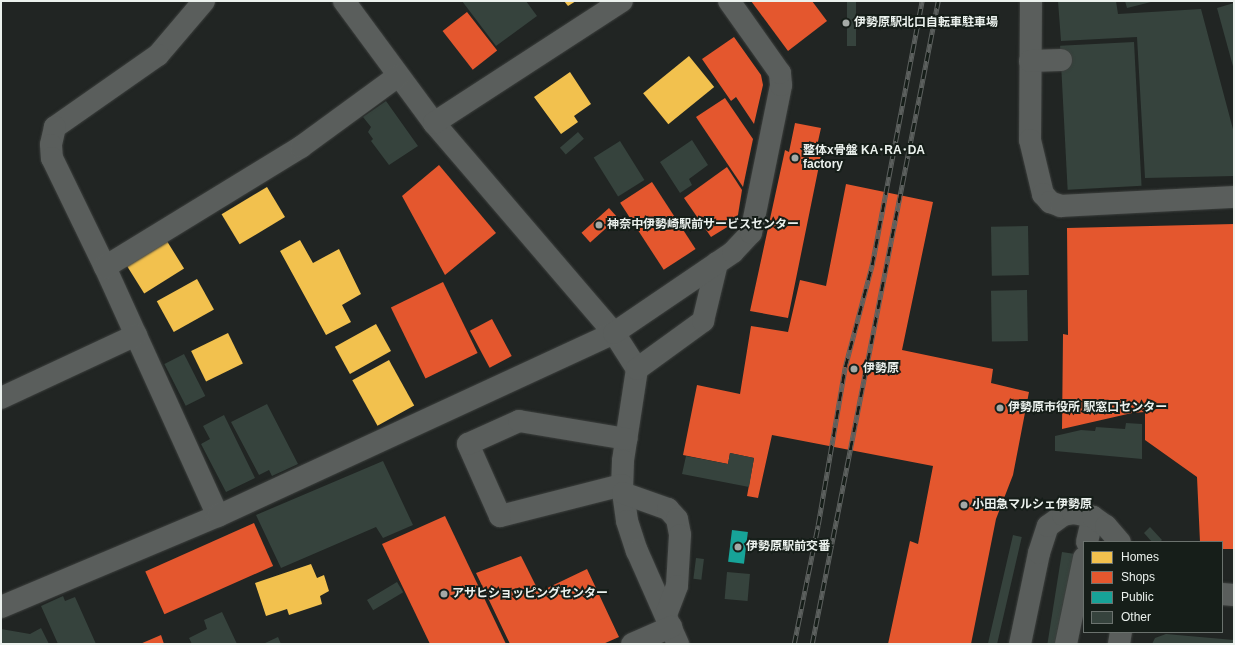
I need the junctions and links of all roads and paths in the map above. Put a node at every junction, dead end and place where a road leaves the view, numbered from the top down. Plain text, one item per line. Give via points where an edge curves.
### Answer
1 (204, 1) edge
2 (344, 1) edge
3 (622, 1) edge
4 (729, 1) edge
5 (1031, 1) edge
6 (1061, 60) dead end
7 (1030, 61) junction
8 (398, 76) junction
9 (434, 123) junction
10 (1234, 197) edge
11 (717, 263) junction
12 (105, 267) junction
13 (614, 333) junction
14 (136, 335) junction
15 (637, 369) junction
16 (1, 398) edge
17 (626, 439) junction
18 (622, 489) junction
19 (218, 516) junction
20 (1093, 517) junction
21 (1087, 541) edge
22 (1119, 541) edge
23 (1083, 563) edge
24 (1223, 594) edge
25 (1234, 595) edge
26 (1, 607) edge
27 (672, 628) edge
28 (1121, 633) edge
29 (632, 644) edge
30 (1020, 644) edge
31 (1066, 644) edge
32 (1119, 644) edge

1 - 12 street via 158,55 55,127 50,145 52,158
2 - 8 street
3 - 9 street
4 - 11 street via 780,73 781,85 752,233 733,252
5 - 7 street
6 - 7 street
7 - 10 street via 1030,140 1043,194 1050,202 1061,206
8 - 9 street
8 - 12 street via 301,147
9 - 13 street
11 - 13 street
11 - 15 street via 703,321
12 - 14 street
13 - 15 street
13 - 19 street
14 - 16 street
14 - 19 street
15 - 17 street
17 - 18 street
17 - 18 street via 519,421 468,444 500,516
18 - 27 street via 627,521 637,551
18 - 27 street via 668,509 677,519 680,535
19 - 26 street
20 - 21 street
20 - 22 street via 1106,526
20 - 30 street via 1073,513 1063,515 1048,526 1039,553
23 - 31 street
24 - 25 street
27 - 29 street
28 - 32 street

